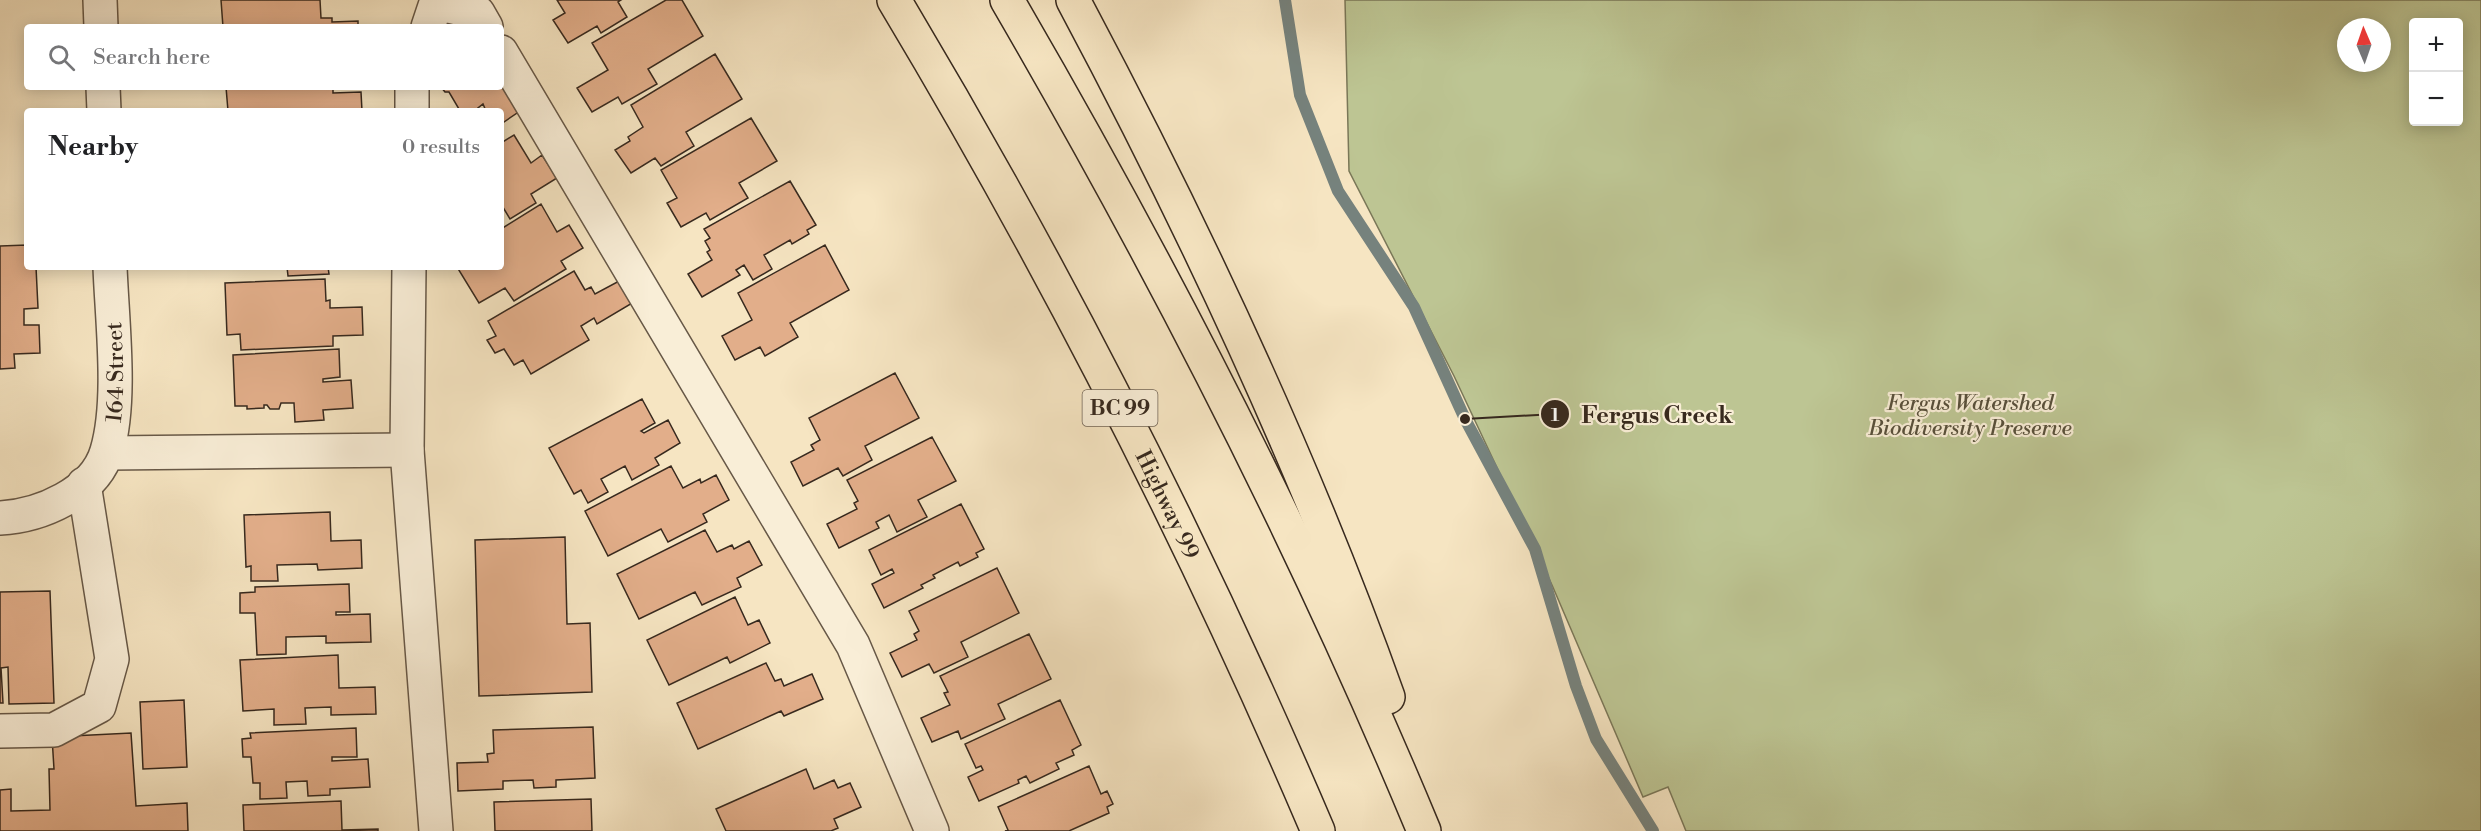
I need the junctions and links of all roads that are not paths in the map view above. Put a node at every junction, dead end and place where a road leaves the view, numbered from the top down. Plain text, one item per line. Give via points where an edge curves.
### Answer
1 (100, 0) edge
2 (894, 0) edge
3 (1007, 0) edge
4 (1073, 0) edge
5 (433, 10) edge
6 (101, 24) edge
7 (484, 24) edge
8 (504, 57) edge
9 (103, 90) edge
10 (412, 90) edge
11 (104, 108) edge
12 (412, 108) edge
13 (110, 270) edge
14 (409, 270) edge
15 (407, 450) junction
16 (95, 470) junction
17 (0, 518) edge
18 (0, 730) edge
19 (436, 831) edge
20 (932, 831) edge
21 (1318, 831) edge
22 (1424, 831) edge
23 (1436, 831) edge

1 - 6 street
2 - 21 highway, Highway 99 / BC 99 via 1019,218 1130,426 1232,637
3 - 22 highway via 1105,170 1217,382 1321,596
4 - 23 highway via 1204,259 1310,491
5 - 7 street via 478,13
8 - 20 street via 854,645
9 - 11 street
10 - 12 street
13 - 16 street, 164 Street via 115,410
14 - 15 street
15 - 16 street
15 - 19 street
16 - 17 street via 72,495 41,512
16 - 18 street, 164 Street via 112,658 99,706 54,730

